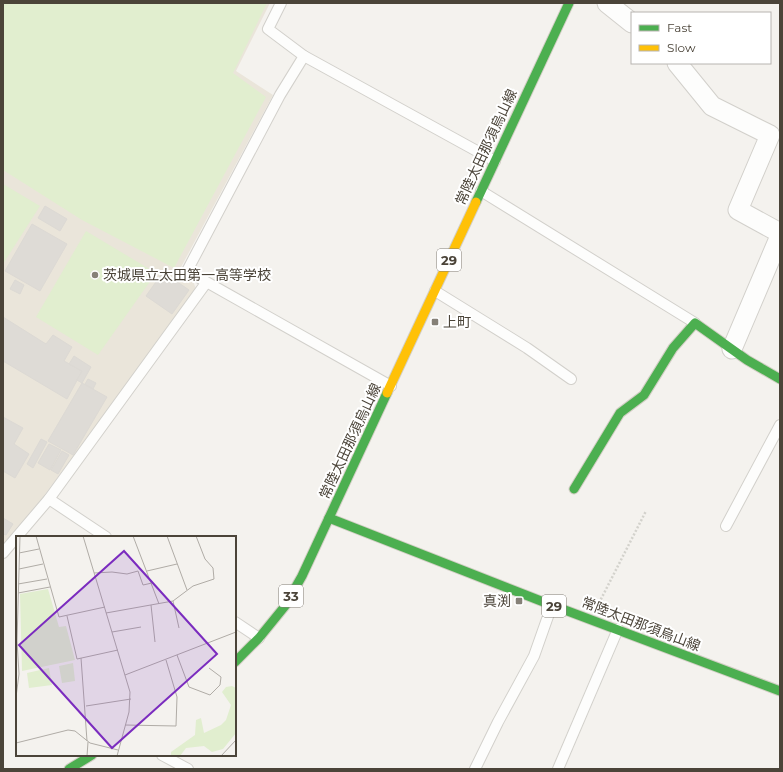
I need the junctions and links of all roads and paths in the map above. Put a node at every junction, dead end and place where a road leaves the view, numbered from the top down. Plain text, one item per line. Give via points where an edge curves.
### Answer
1 (280, 3) edge
2 (569, 3) edge
3 (607, 3) edge
4 (631, 22) edge
5 (304, 56) junction
6 (678, 64) edge
7 (495, 161) junction
8 (481, 191) junction
9 (780, 235) edge
10 (206, 282) junction
11 (435, 291) junction
12 (695, 324) junction
13 (732, 349) junction
14 (571, 379) dead end
15 (780, 379) edge
16 (391, 386) junction
17 (780, 425) edge
18 (574, 488) dead end
19 (49, 500) junction
20 (646, 511) dead end
21 (329, 518) junction
22 (726, 526) dead end
23 (18, 536) edge
24 (104, 536) edge
25 (16, 538) edge
26 (3, 553) edge
27 (552, 605) junction
28 (598, 605) dead end
29 (236, 623) edge
30 (618, 629) junction
31 (259, 638) junction
32 (236, 661) edge
33 (780, 691) edge
34 (90, 756) edge
35 (164, 756) edge
36 (69, 769) edge
37 (188, 769) edge
38 (475, 769) edge
39 (558, 769) edge

1 - 5 lane via 268,29
2 - 7 main road, 常陸太田那須烏山線 / 29
3 - 4 street
5 - 7 lane
5 - 10 lane via 280,95 187,271
6 - 9 street via 712,106 770,134 738,210
7 - 8 main road, 常陸太田那須烏山線 / 29
8 - 11 main road, 常陸太田那須烏山線 / 29
8 - 12 lane
9 - 13 street
10 - 16 lane
10 - 19 lane
11 - 14 lane via 527,348
11 - 16 main road, 常陸太田那須烏山線 / 29
12 - 13 main road
12 - 18 main road via 673,348 644,395 620,413
13 - 15 main road
16 - 21 main road, 常陸太田那須烏山線 / 29
17 - 22 lane
19 - 23 lane
19 - 24 lane
20 - 28 path
21 - 27 main road, 常陸太田那須烏山線 / 29
21 - 31 main road, 33 via 285,606
25 - 26 lane
27 - 30 main road, 常陸太田那須烏山線 / 29
27 - 38 lane via 534,656
29 - 31 lane
30 - 33 main road, 常陸太田那須烏山線 / 29
30 - 39 lane
31 - 32 main road, 33
34 - 36 main road
35 - 37 lane

